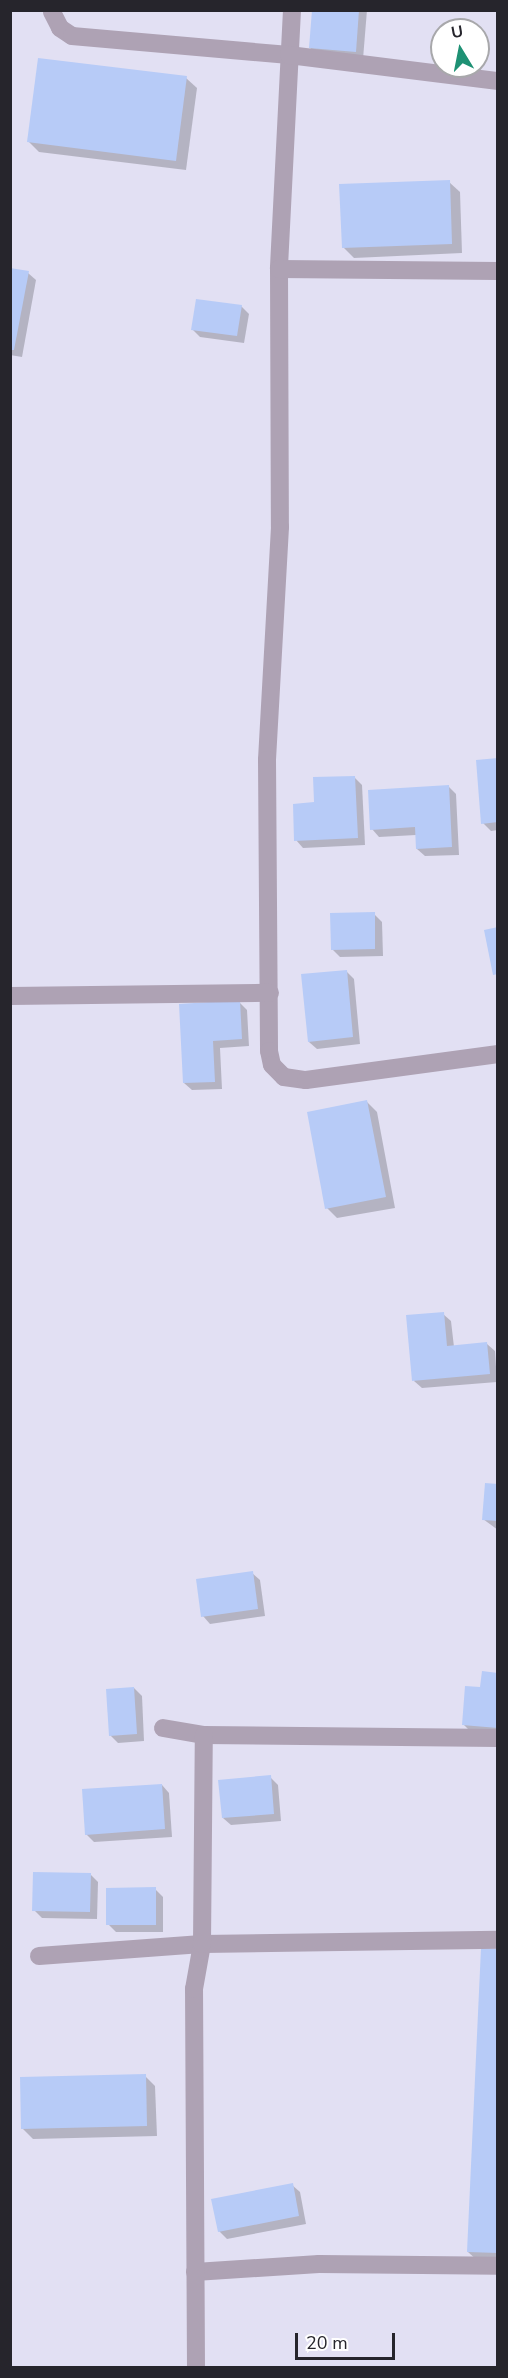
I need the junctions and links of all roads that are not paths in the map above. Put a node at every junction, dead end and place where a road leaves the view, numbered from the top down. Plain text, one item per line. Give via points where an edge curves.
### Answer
1 (291, 10) edge
2 (52, 12) edge
3 (289, 55) junction
4 (498, 81) edge
5 (279, 269) junction
6 (498, 270) edge
7 (270, 993) junction
8 (10, 996) edge
9 (498, 1054) edge
10 (162, 1728) dead end
11 (204, 1736) junction
12 (498, 1738) edge
13 (498, 1940) edge
14 (202, 1944) junction
15 (39, 1956) dead end
16 (498, 2266) edge
17 (195, 2272) junction
18 (196, 2367) edge

1 - 3 street
2 - 3 street via 60,28 72,36
3 - 4 street
3 - 5 street
5 - 6 street
5 - 7 street via 280,527 267,760
7 - 8 street
7 - 9 street via 269,1051 273,1065 284,1077 306,1080
10 - 11 street
11 - 12 street
11 - 14 street
13 - 14 street
14 - 15 street
14 - 17 street via 194,1989
16 - 17 street via 319,2264
17 - 18 street

